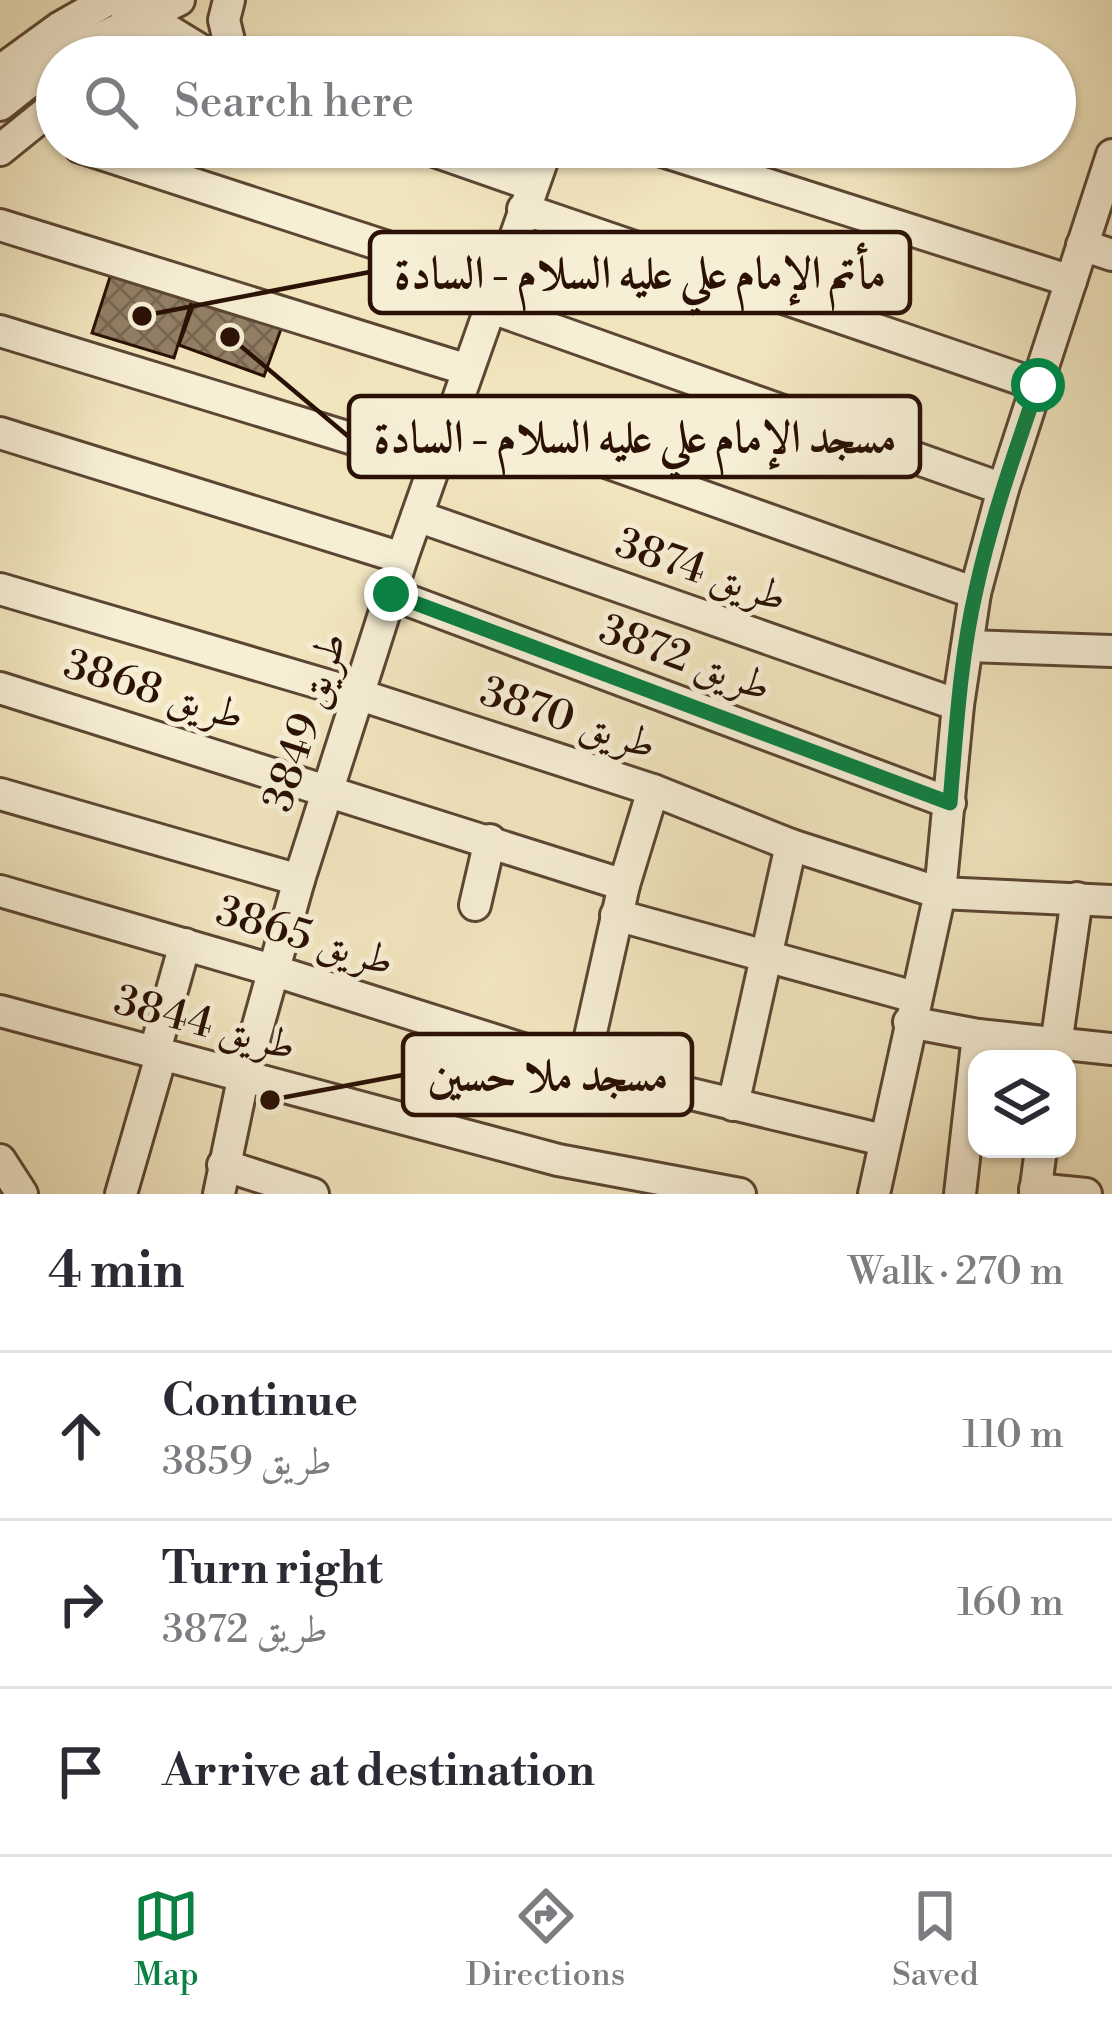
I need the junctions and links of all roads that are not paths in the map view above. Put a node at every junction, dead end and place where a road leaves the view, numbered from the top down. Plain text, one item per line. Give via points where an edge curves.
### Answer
1 (179, 0) edge
2 (229, 0) edge
3 (125, 8) edge
4 (48, 36) edge
5 (92, 36) edge
6 (149, 36) edge
7 (175, 36) edge
8 (228, 36) edge
9 (36, 45) edge
10 (0, 71) edge
11 (36, 79) edge
12 (0, 105) edge
13 (36, 112) edge
14 (36, 122) edge
15 (27, 130) junction
16 (36, 133) edge
17 (0, 150) edge
18 (1112, 155) edge
19 (139, 168) edge
20 (467, 168) edge
21 (540, 168) edge
22 (716, 168) edge
23 (528, 197) junction
24 (0, 225) edge
25 (1082, 245) junction
26 (1112, 255) edge
27 (1071, 281) junction
28 (494, 295) junction
29 (0, 331) edge
30 (468, 370) junction
31 (1038, 385) junction
32 (454, 409) junction
33 (0, 433) edge
34 (435, 464) junction
35 (1003, 489) junction
36 (417, 516) junction
37 (402, 558) junction
38 (0, 590) edge
39 (975, 593) junction
40 (391, 594) junction
41 (968, 646) junction
42 (1112, 651) edge
43 (0, 688) edge
44 (360, 695) junction
45 (958, 705) junction
46 (330, 789) junction
47 (652, 790) junction
48 (0, 794) edge
49 (950, 803) junction
50 (490, 840) junction
51 (791, 845) junction
52 (298, 880) junction
53 (0, 891) edge
54 (940, 893) junction
55 (1077, 898) junction
56 (620, 900) junction
57 (1112, 901) edge
58 (475, 904) dead end
59 (185, 944) junction
60 (766, 957) junction
61 (272, 970) junction
62 (912, 1009) junction
63 (0, 1011) edge
64 (978, 1034) junction
65 (1112, 1048) edge
66 (1050, 1050) edge
67 (1055, 1050) edge
68 (1074, 1050) edge
69 (158, 1055) junction
70 (583, 1068) junction
71 (243, 1079) junction
72 (733, 1105) junction
73 (883, 1140) junction
74 (1040, 1158) edge
75 (0, 1160) edge
76 (221, 1179) edge
77 (1035, 1192) edge
78 (22, 1194) edge
79 (121, 1194) edge
80 (313, 1194) edge
81 (740, 1194) edge
82 (874, 1194) edge
83 (960, 1194) edge
84 (1086, 1194) edge

1 - 3 street
2 - 8 street
3 - 4 street
3 - 5 street
3 - 6 street
3 - 7 street
9 - 10 street
11 - 12 street
13 - 15 street
14 - 15 street
15 - 16 street
15 - 17 street
18 - 25 street
19 - 28 street
20 - 23 street
21 - 23 street, طريق 3849
22 - 27 street
23 - 28 street, طريق 3849
23 - 31 street
24 - 30 street
25 - 26 street
25 - 27 street
27 - 31 street
28 - 30 street, طريق 3849
28 - 35 street
29 - 34 street
30 - 32 street, طريق 3849
31 - 35 street
32 - 34 street, طريق 3849
32 - 39 street
33 - 37 street
34 - 36 street, طريق 3849
35 - 39 street
36 - 37 street, طريق 3849
36 - 45 street, طريق 3874
37 - 40 street, طريق 3849
38 - 44 street, طريق 3870
39 - 41 street
40 - 44 street, طريق 3849
40 - 49 street, طريق 3872
41 - 42 street
41 - 45 street
43 - 46 street, طريق 3868
44 - 46 street, طريق 3849
44 - 47 street, طريق 3870
45 - 49 street
46 - 50 street, طريق 3868
46 - 52 street, طريق 3849
47 - 51 street, طريق 3870
47 - 56 street
48 - 52 street
49 - 54 street
50 - 56 street, طريق 3868
50 - 58 street
51 - 54 street, طريق 3870
51 - 60 street
52 - 61 street, طريق 3849
53 - 59 street, طريق 3865
54 - 55 street, طريق 3870
54 - 62 street
55 - 57 street, طريق 3870
55 - 67 street
56 - 60 street, طريق 3868
56 - 70 street
59 - 61 street, طريق 3865
59 - 69 street
60 - 62 street, طريق 3868
60 - 72 street
61 - 70 street, طريق 3865
61 - 71 street, طريق 3849
62 - 64 street, طريق 3868
62 - 73 street
63 - 69 street, طريق 3844
64 - 66 street, طريق 3868
64 - 83 street
65 - 68 street, طريق 3868
69 - 71 street, طريق 3844
69 - 79 street
70 - 72 street, طريق 3865
71 - 76 street, طريق 3849
71 - 81 street, طريق 3844 via 558,1160
72 - 73 street, طريق 3865
73 - 82 street
74 - 77 street
75 - 78 street
76 - 80 street
77 - 84 street

